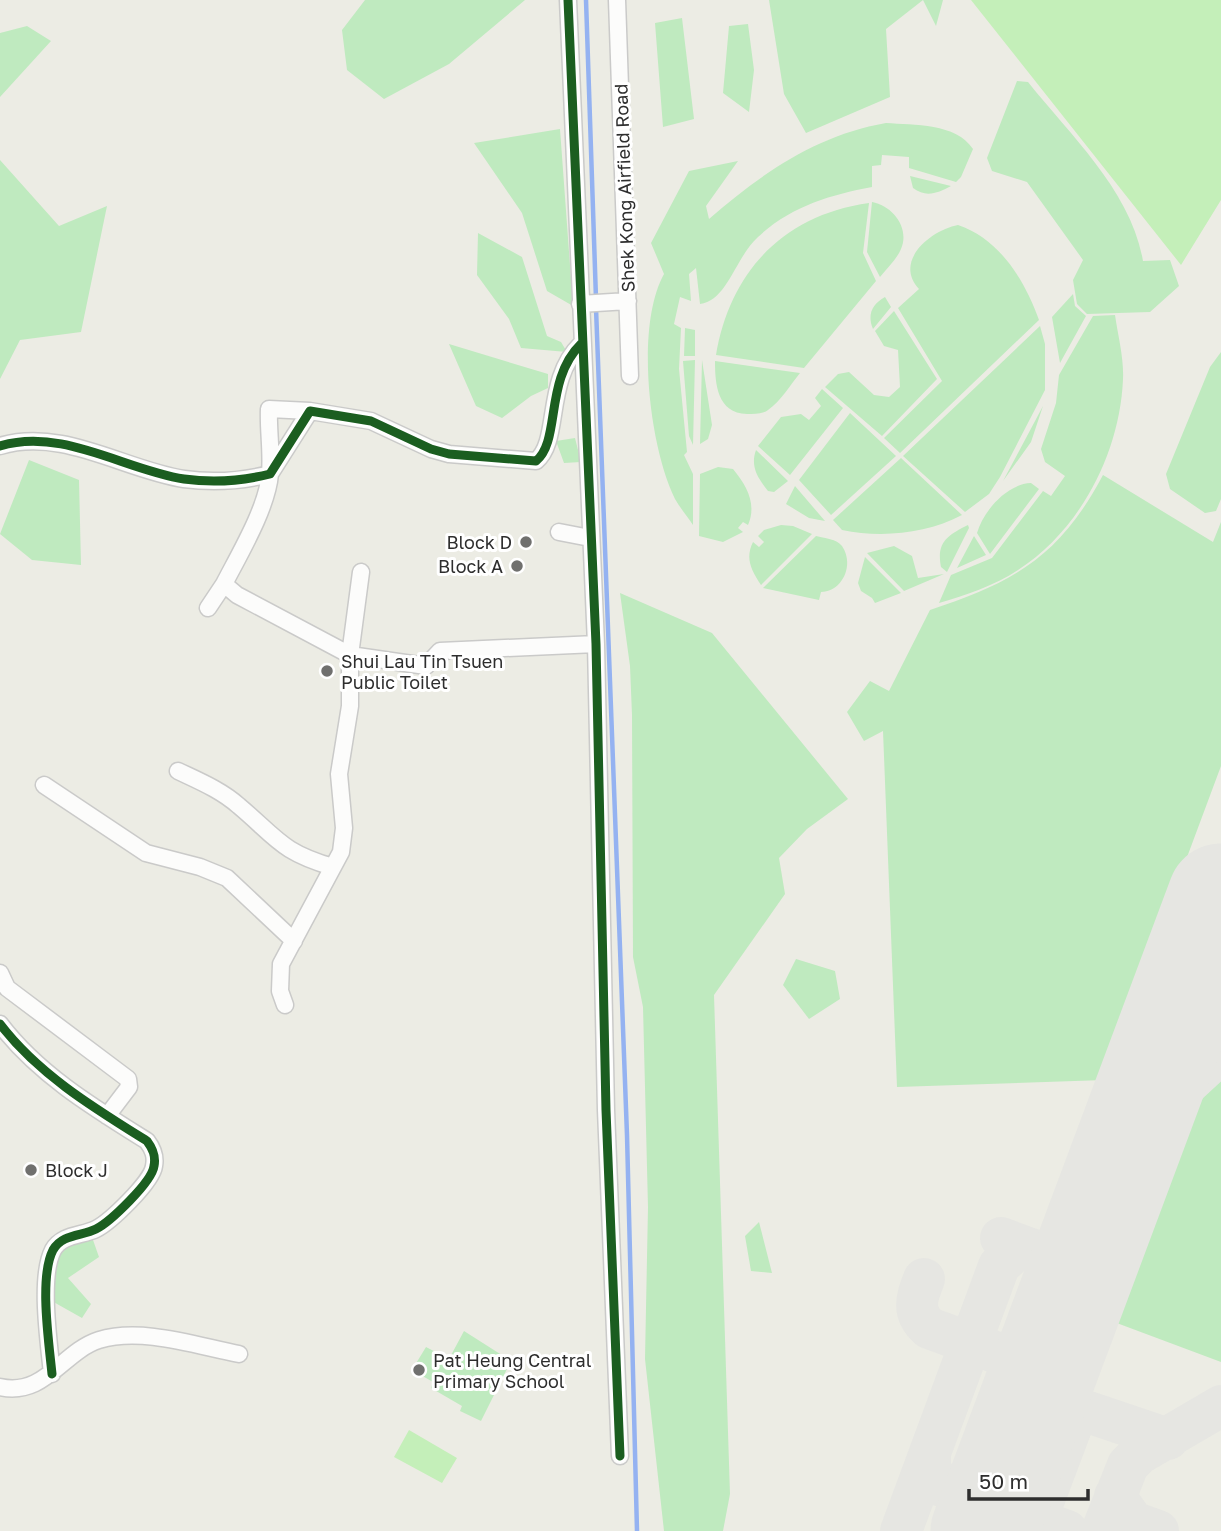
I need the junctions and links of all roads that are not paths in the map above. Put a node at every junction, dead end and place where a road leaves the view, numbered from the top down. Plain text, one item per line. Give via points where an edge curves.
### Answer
1 (568, 0) edge
2 (617, 0) edge
3 (628, 301) junction
4 (580, 304) junction
5 (581, 344) junction
6 (630, 376) dead end
7 (310, 411) junction
8 (0, 446) edge
9 (270, 474) junction
10 (559, 532) dead end
11 (590, 538) junction
12 (361, 572) dead end
13 (224, 584) junction
14 (208, 608) dead end
15 (596, 644) junction
16 (350, 655) junction
17 (178, 771) dead end
18 (44, 785) dead end
19 (333, 867) junction
20 (294, 941) junction
21 (0, 973) edge
22 (285, 1006) dead end
23 (0, 1024) edge
24 (107, 1116) junction
25 (239, 1354) dead end
26 (52, 1374) junction
27 (0, 1388) edge
28 (620, 1456) dead end

1 - 4 street
2 - 3 street, Shek Kong Airfield Road
3 - 4 street
3 - 6 street, Shek Kong Airfield Road
4 - 5 street
5 - 7 street via 562,372 546,449 536,461 449,454 371,421
5 - 11 street
7 - 9 street
7 - 9 street via 269,409
8 - 9 street via 32,442 83,449 184,479 241,481
9 - 13 street via 254,523
10 - 11 street
11 - 15 street
12 - 16 street
13 - 14 street
13 - 16 street
15 - 16 street via 440,651 426,666
15 - 28 street via 604,1066
16 - 19 street via 350,706 339,774 344,839
17 - 19 street via 240,806 278,843 308,860
18 - 20 street via 146,853 228,878
19 - 20 street
20 - 22 street via 281,964 279,991
21 - 24 street via 7,988 128,1079 129,1087
23 - 24 street via 52,1078
24 - 26 street via 147,1141 154,1150 155,1165 146,1182 110,1220 58,1243 52,1252 47,1273
25 - 26 street via 128,1336 86,1346
26 - 27 street via 30,1387

